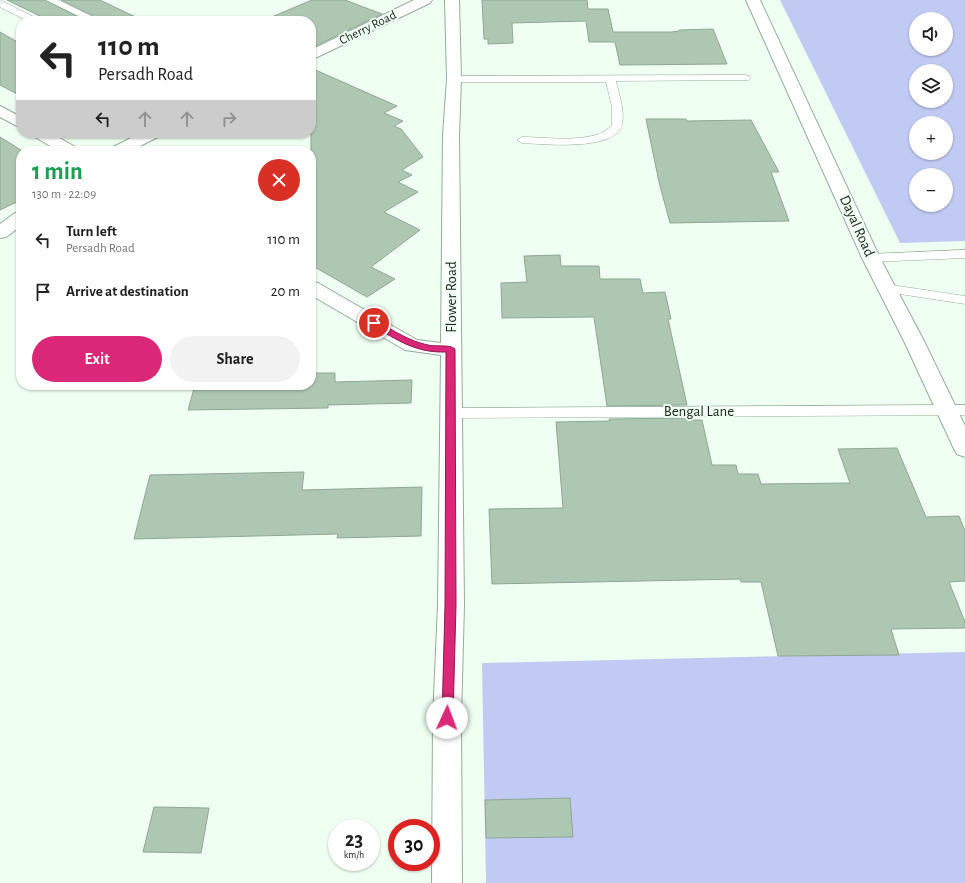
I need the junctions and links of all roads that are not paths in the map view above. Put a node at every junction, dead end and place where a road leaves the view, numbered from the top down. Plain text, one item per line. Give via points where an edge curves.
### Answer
1 (52, 0) edge
2 (70, 0) edge
3 (425, 0) edge
4 (452, 0) edge
5 (753, 0) edge
6 (0, 3) edge
7 (87, 8) dead end
8 (26, 16) edge
9 (86, 16) edge
10 (316, 54) edge
11 (745, 78) dead end
12 (454, 79) junction
13 (610, 79) junction
14 (0, 111) edge
15 (16, 120) edge
16 (48, 138) edge
17 (144, 138) edge
18 (522, 140) dead end
19 (62, 146) edge
20 (128, 146) edge
21 (16, 221) edge
22 (0, 233) edge
23 (965, 254) edge
24 (871, 258) junction
25 (885, 288) junction
26 (316, 290) edge
27 (965, 300) edge
28 (450, 349) junction
29 (947, 410) junction
30 (965, 410) edge
31 (451, 413) junction
32 (965, 449) edge
33 (447, 883) edge

1 - 9 lane
2 - 7 lane
3 - 10 street, Cherry Road
4 - 12 street, Flower Road
5 - 24 street, Dayal Road
6 - 8 lane
11 - 13 lane
12 - 13 lane
12 - 28 street, Flower Road via 450,135
13 - 18 lane via 617,108 617,125 608,135 586,140
14 - 15 street
16 - 19 street
17 - 20 street
21 - 22 street
23 - 24 lane
24 - 25 street, Dayal Road
25 - 27 lane
25 - 29 street, Dayal Road
26 - 28 street via 412,345
28 - 31 street, Flower Road
29 - 30 lane, Bengal Lane
29 - 31 lane, Bengal Lane
29 - 32 street, Dayal Road
31 - 33 street, Flower Road

